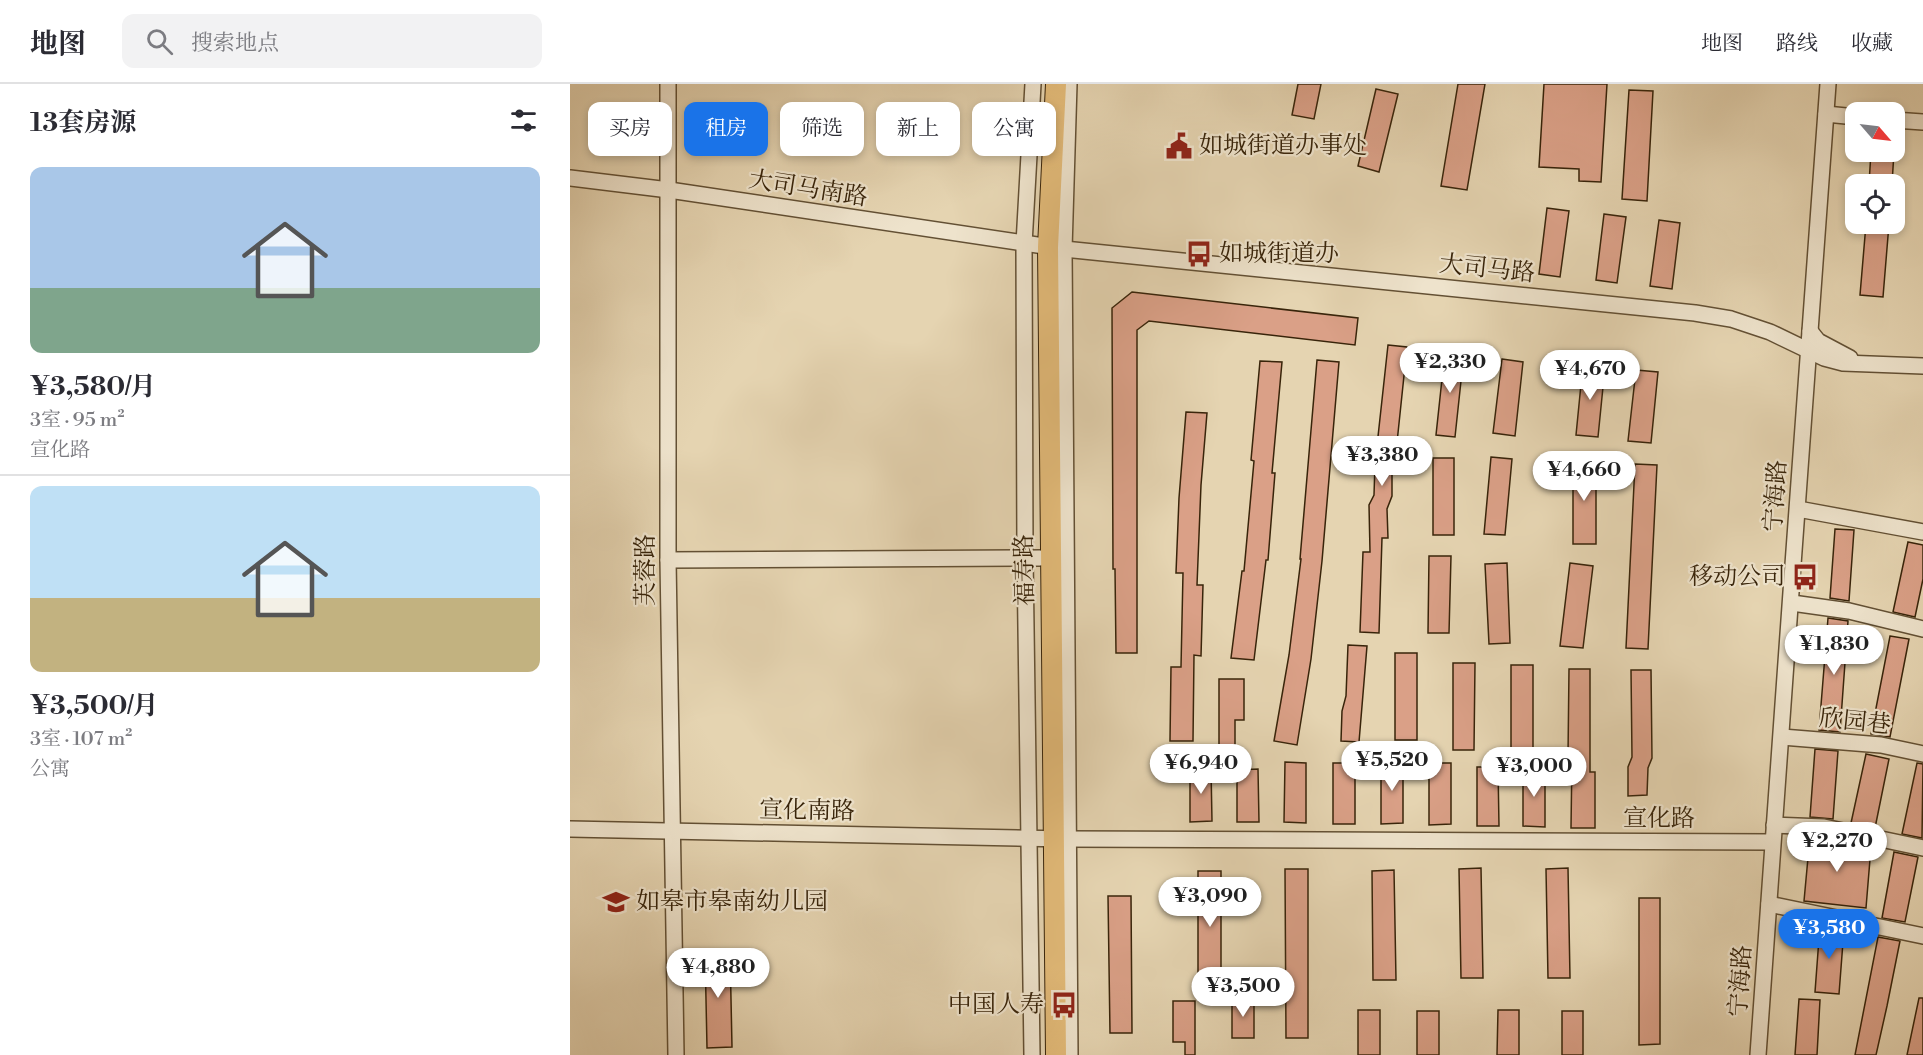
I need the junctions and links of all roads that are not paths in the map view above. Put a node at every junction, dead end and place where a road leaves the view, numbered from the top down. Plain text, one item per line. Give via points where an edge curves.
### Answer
1 (668, 84) edge
2 (1033, 84) edge
3 (1046, 84) edge
4 (1056, 84) edge
5 (1069, 84) edge
6 (1828, 84) edge
7 (1826, 114) junction
8 (1845, 116) edge
9 (1905, 121) edge
10 (1923, 122) edge
11 (570, 178) edge
12 (669, 190) junction
13 (1044, 247) junction
14 (1810, 331) junction
15 (1808, 350) junction
16 (1864, 364) junction
17 (1923, 366) edge
18 (1798, 509) junction
19 (1923, 532) edge
20 (1033, 557) junction
21 (668, 560) junction
22 (1792, 603) junction
23 (1923, 629) edge
24 (1782, 737) junction
25 (1923, 754) edge
26 (1774, 825) junction
27 (570, 829) edge
28 (672, 831) junction
29 (1048, 839) junction
30 (1773, 842) junction
31 (1923, 848) edge
32 (1769, 904) junction
33 (1923, 936) edge
34 (676, 1055) edge
35 (1032, 1055) edge
36 (1045, 1055) edge
37 (1056, 1055) edge
38 (1070, 1055) edge
39 (1758, 1055) edge

1 - 12 street, 芙蓉路
2 - 13 street
3 - 13 main road, 福寿路
4 - 13 main road, 福寿路
5 - 13 street
6 - 7 street, 宁海路
7 - 8 street
7 - 14 street, 宁海路
9 - 10 street
11 - 12 street, 大司马南路
12 - 13 street, 大司马南路
12 - 21 street, 芙蓉路
13 - 15 street, 大司马路 via 1695,313 1741,322
13 - 20 main road, 福寿路
13 - 29 main road, 福寿路
14 - 15 street, 宁海路
14 - 16 street via 1818,341
15 - 16 street, 大司马路 via 1843,363
15 - 18 street, 宁海路
16 - 17 street, 大司马路
18 - 19 street
18 - 22 street, 宁海路
20 - 21 street
20 - 29 main road, 福寿路
21 - 28 street, 芙蓉路
22 - 23 street via 1849,611
22 - 24 street, 宁海路
24 - 25 street, 欣园巷 via 1881,745
24 - 26 street, 宁海路
26 - 30 street, 宁海路
26 - 31 street via 1824,827
27 - 28 street, 宣化南路
28 - 29 street, 宣化南路
28 - 34 street, 芙蓉路
29 - 30 street, 宣化路
29 - 35 street
29 - 36 main road, 福寿路
29 - 37 main road, 福寿路
29 - 38 street
30 - 32 street, 宁海路
32 - 33 street
32 - 39 street, 宁海路

